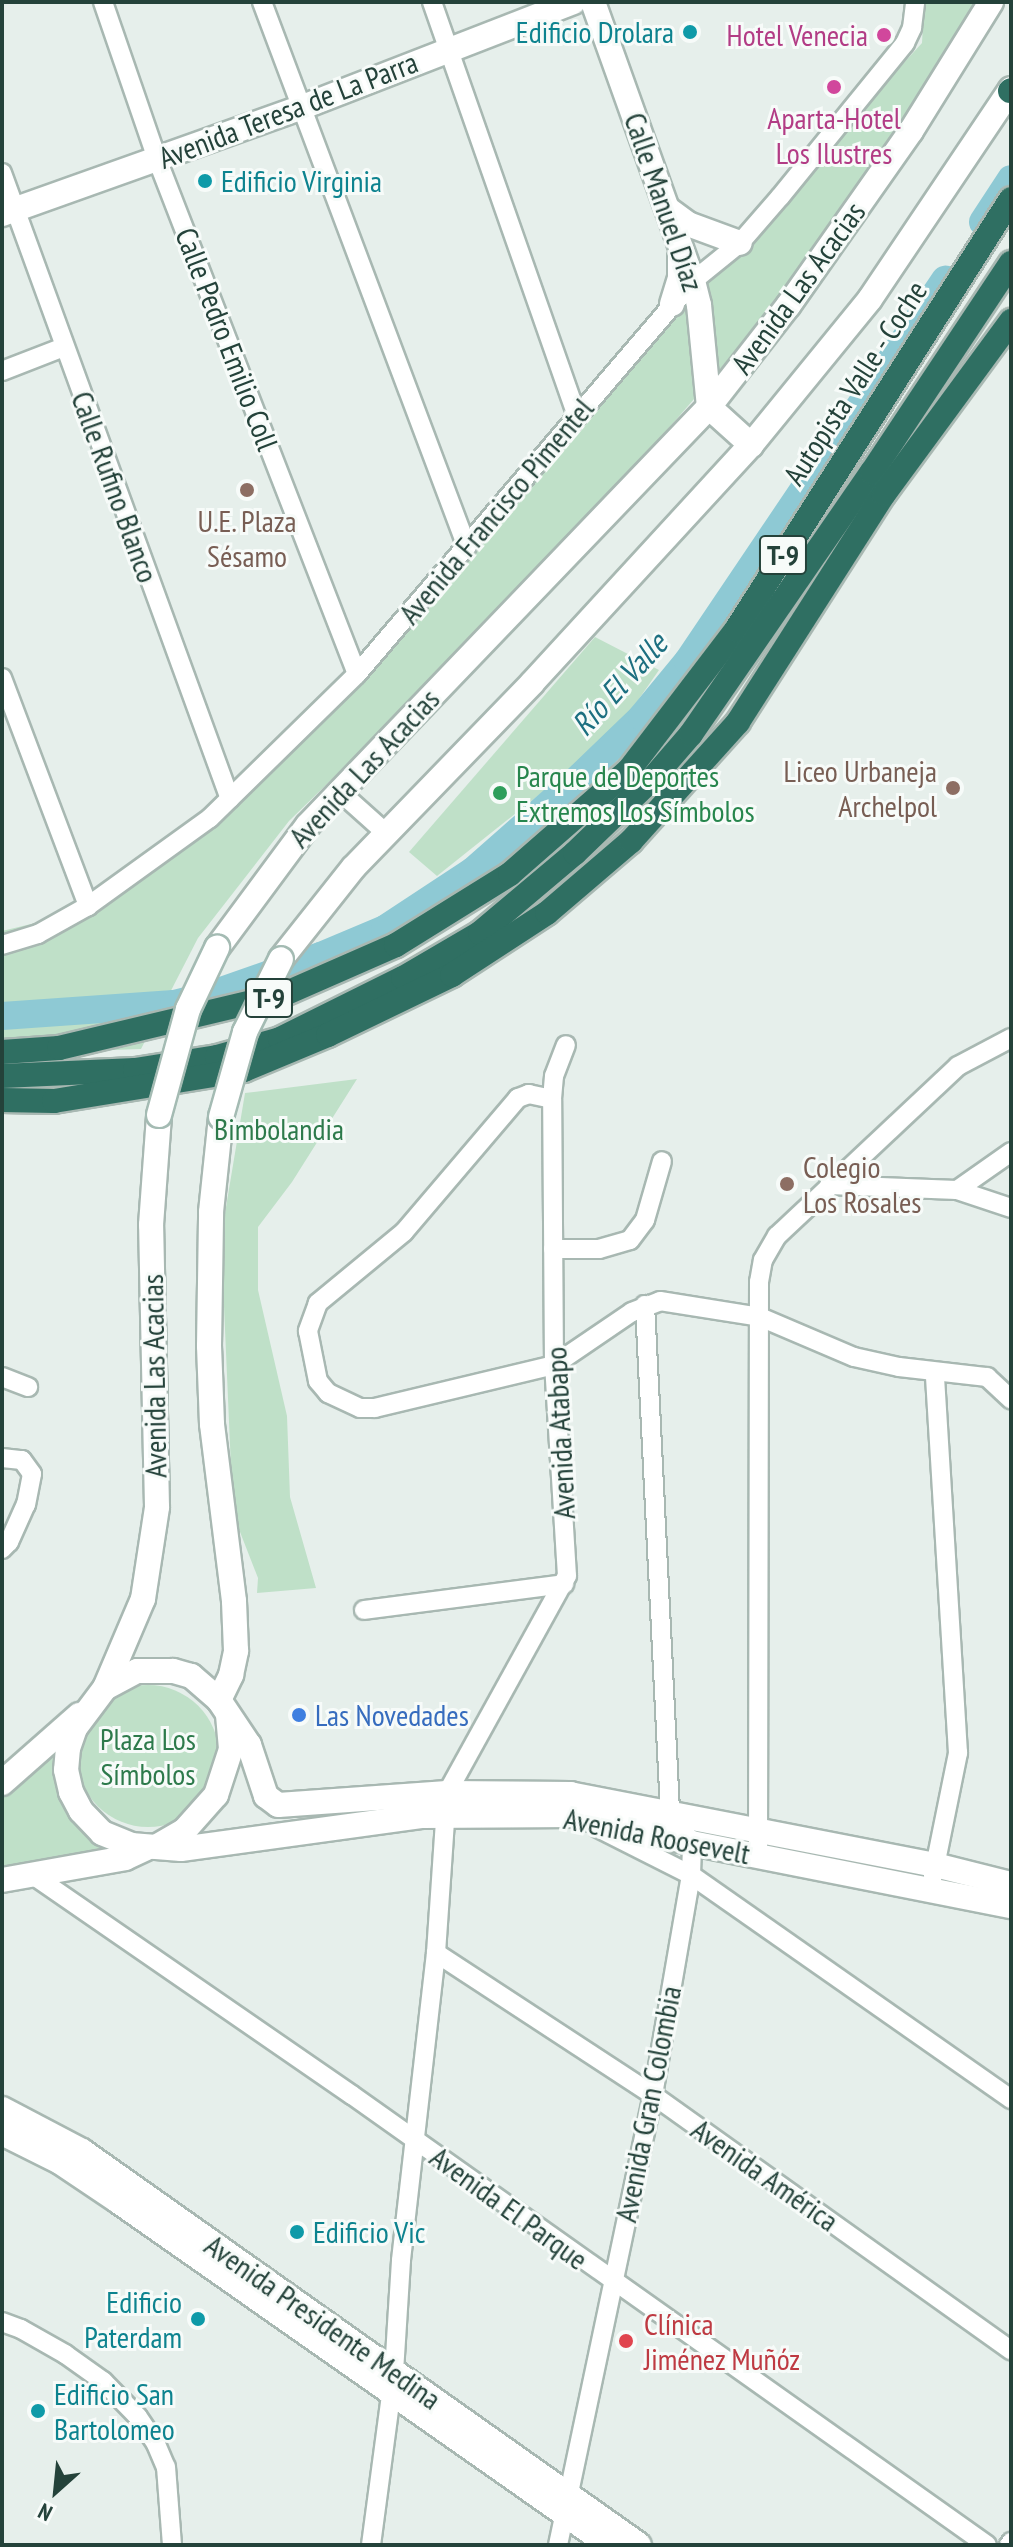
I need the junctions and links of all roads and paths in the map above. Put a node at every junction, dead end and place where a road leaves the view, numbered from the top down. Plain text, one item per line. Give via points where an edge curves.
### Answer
1 (103, 2) edge
2 (262, 2) edge
3 (432, 2) edge
4 (573, 2) edge
5 (593, 2) edge
6 (915, 2) edge
7 (991, 2) edge
8 (450, 48) junction
9 (1011, 90) edge
10 (300, 108) junction
11 (157, 159) junction
12 (2, 173) edge
13 (1011, 199) edge
14 (669, 210) junction
15 (8, 212) edge
16 (680, 242) junction
17 (740, 243) junction
18 (1011, 263) edge
19 (693, 281) junction
20 (668, 309) junction
21 (701, 320) junction
22 (1011, 321) edge
23 (64, 347) junction
24 (2, 371) edge
25 (709, 407) junction
26 (576, 414) junction
27 (751, 445) junction
28 (467, 547) junction
29 (357, 674) junction
30 (2, 678) edge
31 (339, 791) junction
32 (230, 799) junction
33 (386, 833) junction
34 (88, 906) junction
35 (2, 945) edge
36 (1011, 1038) edge
37 (566, 1045) dead end
38 (2, 1052) edge
39 (2, 1076) edge
40 (552, 1099) junction
41 (2, 1100) edge
42 (54, 1101) junction
43 (2, 1107) edge
44 (1011, 1152) edge
45 (662, 1161) dead end
46 (829, 1185) junction
47 (957, 1190) junction
48 (1011, 1208) edge
49 (553, 1249) junction
50 (645, 1305) junction
51 (760, 1317) junction
52 (554, 1365) junction
53 (935, 1373) junction
54 (2, 1377) edge
55 (28, 1387) dead end
56 (1011, 1399) edge
57 (4, 1458) edge
58 (2, 1549) edge
59 (564, 1584) junction
60 (364, 1610) dead end
61 (105, 1688) junction
62 (223, 1706) junction
63 (87, 1710) junction
64 (2, 1783) edge
65 (446, 1804) junction
66 (670, 1811) junction
67 (574, 1815) junction
68 (759, 1831) junction
69 (692, 1843) junction
70 (151, 1847) junction
71 (758, 1856) junction
72 (935, 1865) junction
73 (30, 1873) junction
74 (691, 1875) junction
75 (2, 1880) edge
76 (1011, 1884) edge
77 (932, 1891) junction
78 (1011, 1906) edge
79 (436, 1953) junction
80 (653, 2095) junction
81 (1011, 2099) edge
82 (2, 2109) edge
83 (2, 2133) edge
84 (414, 2139) junction
85 (611, 2281) junction
86 (2, 2322) edge
87 (1011, 2350) edge
88 (393, 2383) junction
89 (567, 2505) junction
90 (172, 2545) edge
91 (371, 2545) edge
92 (558, 2545) edge
93 (609, 2545) edge
94 (639, 2545) edge
95 (987, 2545) edge

1 - 11 street, Calle Pedro Emilio Coll
2 - 10 street
3 - 8 street
4 - 8 main road, Avenida Teresa de La Parra
5 - 14 main road, Calle Manuel Díaz
6 - 17 street, Avenida Francisco Pimentel via 905,43
7 - 25 main road, Avenida Las Acacias via 911,131 788,306
8 - 10 main road, Avenida Teresa de La Parra
8 - 26 street
9 - 27 main road, Avenida Las Acacias via 870,299
10 - 11 main road, Avenida Teresa de La Parra
10 - 28 street
11 - 15 main road, Avenida Teresa de La Parra
11 - 29 street, Calle Pedro Emilio Coll
12 - 15 street, Calle Rufino Blanco
13 - 38 highway, Autopista Valle - Coche / T-9 via 736,630 629,770 510,874 396,945 282,995 59,1048
14 - 16 main road, Calle Manuel Díaz
14 - 17 main road via 688,224
15 - 23 street, Calle Rufino Blanco
16 - 19 main road, Calle Manuel Díaz
16 - 20 main road via 680,278
17 - 19 street, Avenida Francisco Pimentel
18 - 39 highway via 691,734 575,853 480,933 280,1039 217,1057 135,1070
19 - 20 street, Avenida Francisco Pimentel
19 - 21 main road, Calle Manuel Díaz
20 - 21 main road
20 - 26 street, Avenida Francisco Pimentel
21 - 25 main road, Calle Manuel Díaz
22 - 42 highway, T-9 via 884,494 738,722 631,841 547,913 427,988 244,1070
23 - 24 street
23 - 32 street, Calle Rufino Blanco
25 - 27 main road
25 - 31 main road, Avenida Las Acacias
26 - 28 street, Avenida Francisco Pimentel
27 - 33 main road, Avenida Las Acacias
28 - 29 street, Avenida Francisco Pimentel
29 - 32 street, Avenida Francisco Pimentel
30 - 34 street
31 - 33 street
31 - 61 main road, Avenida Las Acacias, bridge via 274,867 217,948 188,1009 159,1115 151,1225 157,1507 143,1599
32 - 34 street, Avenida Francisco Pimentel
33 - 62 main road, Avenida Las Acacias, bridge via 281,959 245,1032 221,1117 211,1212 209,1346 236,1651
34 - 35 street, Avenida Francisco Pimentel via 38,934
36 - 46 street via 958,1066
37 - 40 street, Avenida Atabapo
40 - 49 street, Avenida Atabapo
40 - 52 street via 529,1094 518,1098 404,1232 318,1303 308,1331 318,1381 341,1403 360,1408
41 - 42 highway, T-9
42 - 43 highway, T-9
44 - 47 street
45 - 49 street via 645,1220 630,1240 599,1249
46 - 47 street
46 - 51 street via 777,1236 763,1260
47 - 48 street
49 - 52 street, Avenida Atabapo
50 - 51 street via 660,1301
50 - 52 street
50 - 66 street
51 - 53 street via 854,1357
51 - 68 street
52 - 59 street, Avenida Atabapo via 568,1567
53 - 56 street via 987,1377
53 - 72 street via 958,1753
54 - 55 street
57 - 58 street via 22,1460 32,1474 26,1504
59 - 60 street
59 - 65 street, Avenida Atabapo
61 - 62 main road via 137,1671 155,1669 191,1676
61 - 63 main road
62 - 65 main road, Avenida Roosevelt via 249,1745 266,1796 278,1805
62 - 70 main road via 231,1749 216,1795 190,1826
63 - 64 main road
63 - 70 main road via 68,1748 71,1792 102,1833
65 - 66 main road, Avenida Roosevelt via 571,1794
65 - 67 main road, Avenida Roosevelt
65 - 70 main road, Avenida Roosevelt via 181,1849
65 - 79 street
66 - 68 main road, Avenida Roosevelt
66 - 69 street
67 - 69 main road, Avenida Roosevelt
67 - 74 street
68 - 71 street
68 - 72 main road, Avenida Roosevelt
69 - 71 main road, Avenida Roosevelt
69 - 74 street, Avenida Gran Colombia
70 - 73 main road via 125,1858
71 - 77 main road, Avenida Roosevelt
72 - 76 main road, Avenida Roosevelt
72 - 77 street
73 - 75 main road
73 - 84 street, Avenida El Parque
74 - 80 street, Avenida Gran Colombia
74 - 81 street
77 - 78 main road, Avenida Roosevelt
79 - 80 street, Avenida América
79 - 84 street
80 - 85 street, Avenida Gran Colombia
80 - 87 street, Avenida América
82 - 88 main road, Avenida Presidente Medina via 82,2151
83 - 88 main road, Avenida Presidente Medina via 60,2162
84 - 85 street, Avenida El Parque
84 - 88 street
85 - 89 street, Avenida Gran Colombia
85 - 95 street, Avenida El Parque
86 - 90 street via 65,2354 103,2381 138,2417 166,2467
88 - 89 main road, Avenida Presidente Medina
88 - 91 street
89 - 92 street, Avenida Gran Colombia
89 - 93 main road, Avenida Presidente Medina
89 - 94 main road, Avenida Presidente Medina

